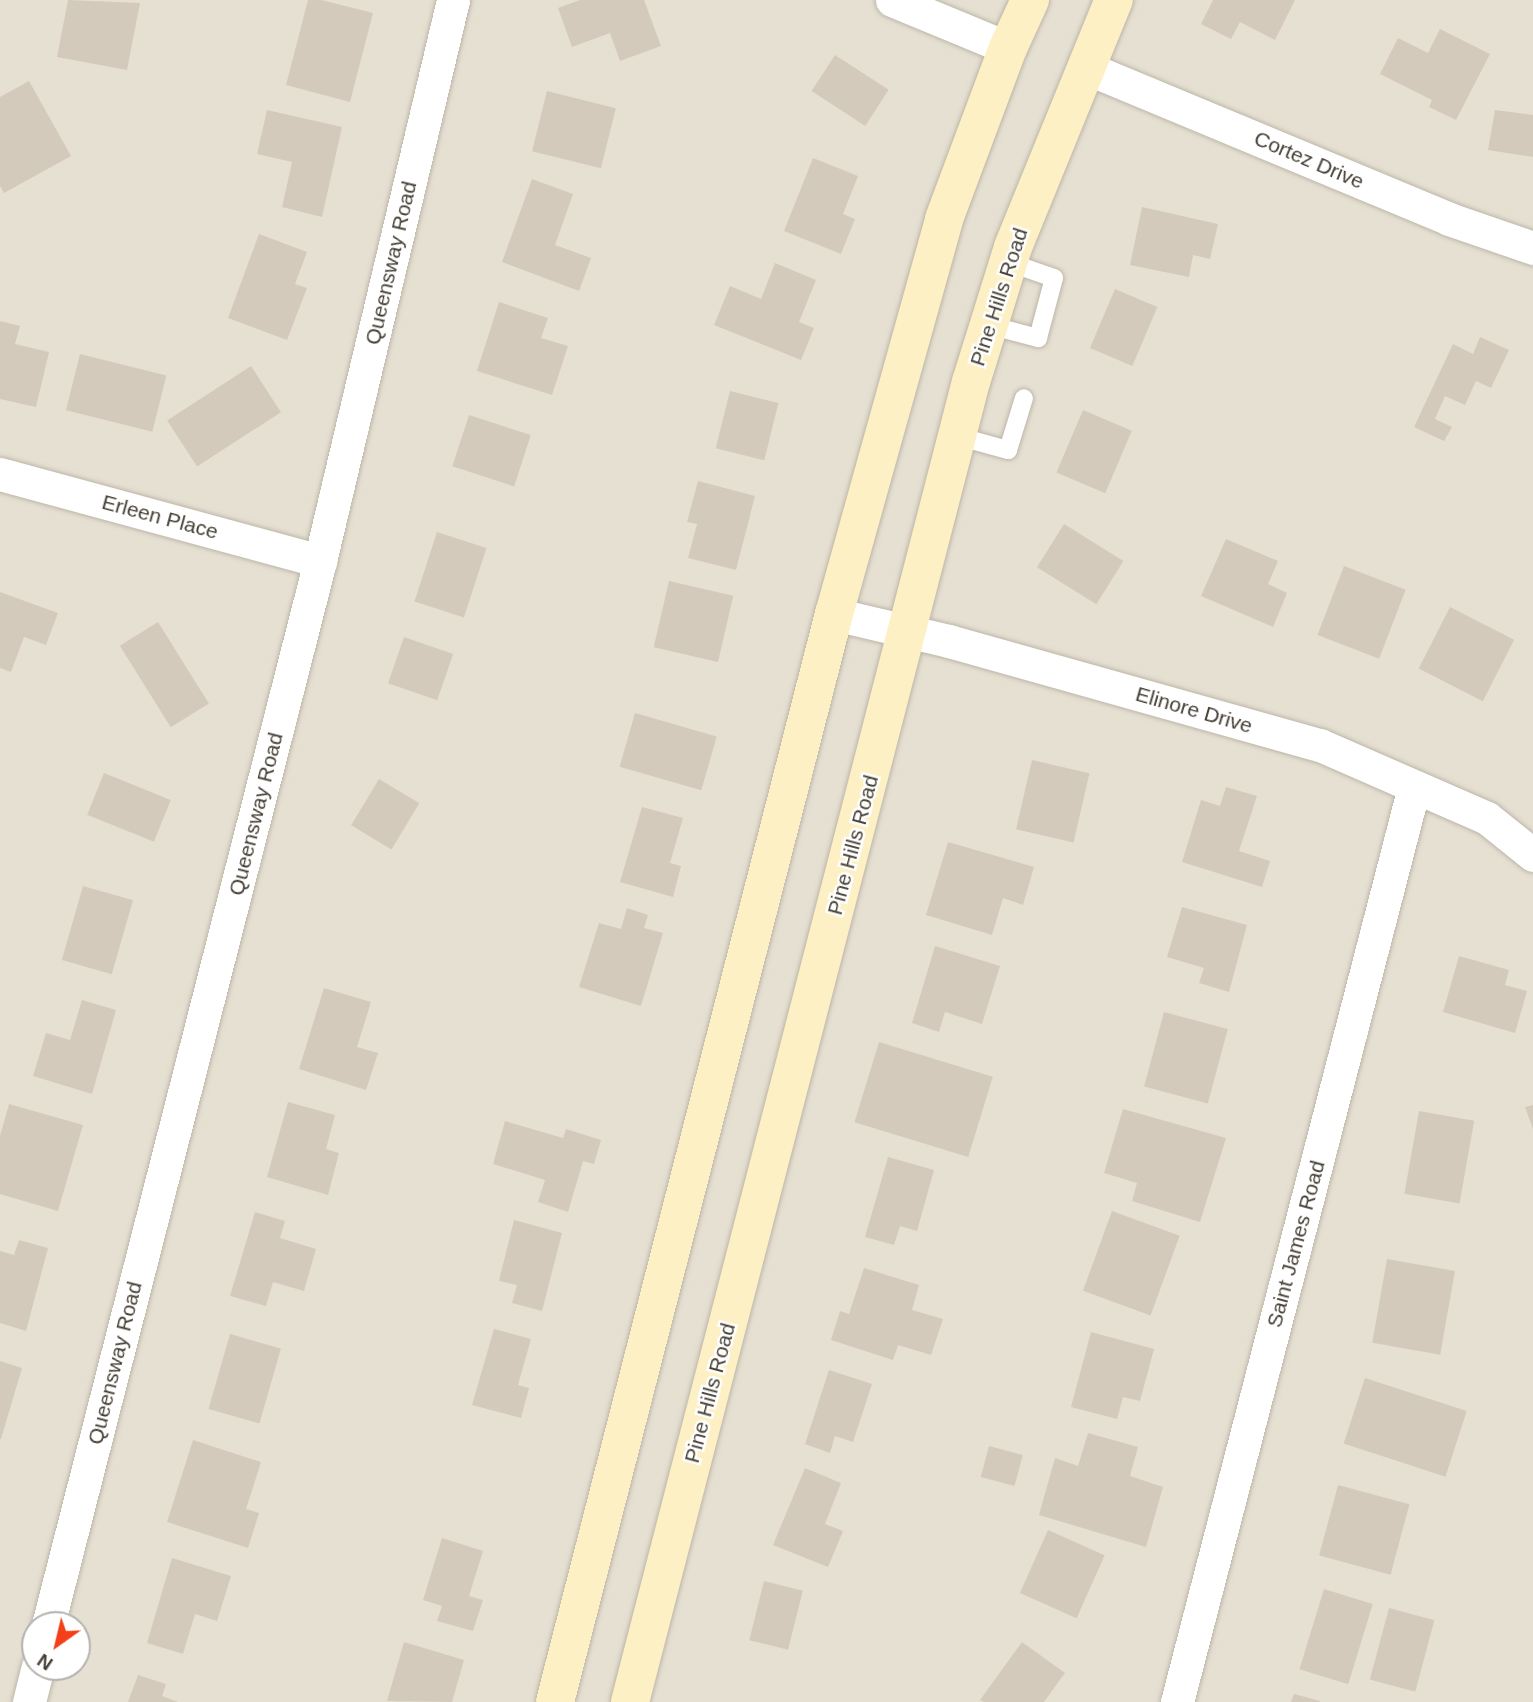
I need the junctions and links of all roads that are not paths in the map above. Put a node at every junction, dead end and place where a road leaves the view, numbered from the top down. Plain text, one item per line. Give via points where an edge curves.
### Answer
1 (453, 0) edge
2 (892, 0) edge
3 (1030, 0) edge
4 (1114, 0) edge
5 (1008, 48) junction
6 (1087, 68) junction
7 (1533, 248) edge
8 (1008, 262) junction
9 (989, 325) junction
10 (1024, 398) dead end
11 (957, 436) junction
12 (0, 474) edge
13 (320, 561) junction
14 (834, 614) junction
15 (908, 632) junction
16 (1414, 787) junction
17 (1533, 855) edge
18 (52, 1611) edge
19 (34, 1681) edge
20 (29, 1702) edge
21 (555, 1702) edge
22 (630, 1702) edge
23 (1177, 1702) edge

1 - 13 street, Queensway Road
2 - 5 street
3 - 5 main road
4 - 6 main road, Pine Hills Road
5 - 14 main road via 944,219
6 - 7 street, Cortez Drive via 1449,219
6 - 8 main road, Pine Hills Road
8 - 9 main road, Pine Hills Road
8 - 9 lane via 1054,278 1038,338
9 - 11 main road, Pine Hills Road
10 - 11 lane via 1008,450
11 - 15 main road, Pine Hills Road
12 - 13 street, Erleen Place
13 - 18 street, Queensway Road
14 - 15 street, Elinore Drive
14 - 21 main road
15 - 16 street, Elinore Drive via 1320,746
15 - 22 main road, Pine Hills Road
16 - 17 street, Elinore Drive via 1487,818
16 - 23 street, Saint James Road
19 - 20 street

